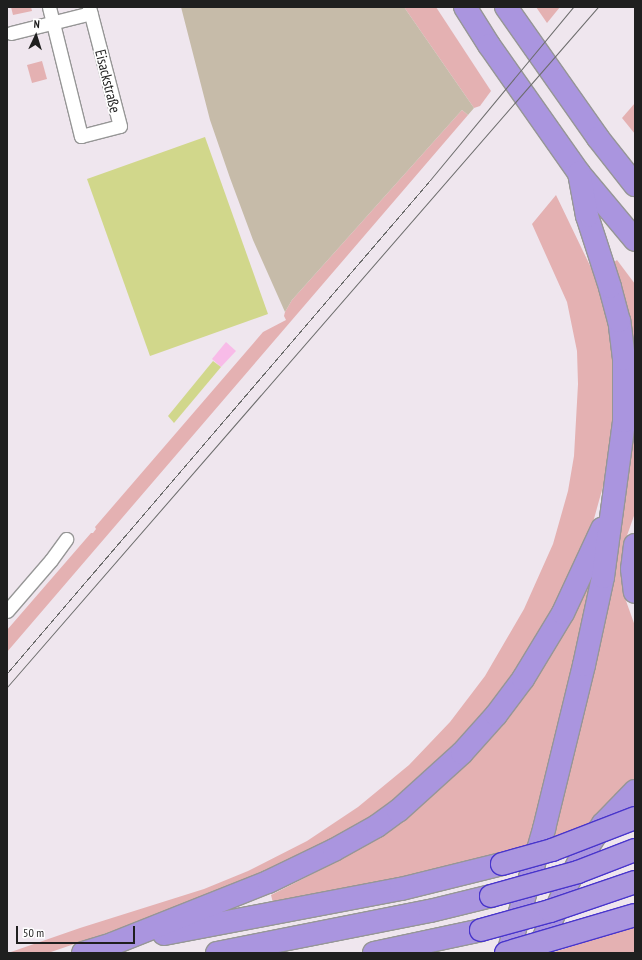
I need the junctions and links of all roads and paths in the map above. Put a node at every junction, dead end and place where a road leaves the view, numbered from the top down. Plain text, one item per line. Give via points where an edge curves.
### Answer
1 (49, 7) edge
2 (465, 7) edge
3 (506, 7) edge
4 (90, 10) edge
5 (53, 23) junction
6 (11, 33) dead end
7 (579, 173) junction
8 (635, 185) edge
9 (635, 240) edge
10 (611, 510) junction
11 (66, 540) dead end
12 (635, 546) edge
13 (635, 592) edge
14 (7, 611) edge
15 (635, 791) edge
16 (635, 818) edge
17 (635, 850) edge
18 (635, 882) edge
19 (635, 915) edge
20 (112, 944) junction
21 (83, 953) edge
22 (217, 953) edge
23 (374, 953) edge
24 (507, 953) edge
25 (537, 953) edge

1 - 5 street, Eisackstraße
2 - 7 highway
3 - 8 highway via 598,138
4 - 5 street
4 - 5 street, Eisackstraße via 120,126 81,136
5 - 6 street
7 - 9 highway
7 - 10 highway via 586,216 619,321 624,359 624,420
10 - 20 highway via 573,594 551,637 531,668 479,736 421,791 377,826 288,873 254,889
10 - 24 highway via 603,577 572,721 544,829
11 - 14 street
12 - 13 highway via 632,569
15 - 25 highway via 610,816 588,846 566,887
16 - 20 highway, bridge via 558,848 401,889
17 - 22 highway, bridge via 578,872 491,896
18 - 23 highway, bridge via 550,911 481,930
19 - 24 highway, bridge
20 - 21 highway

